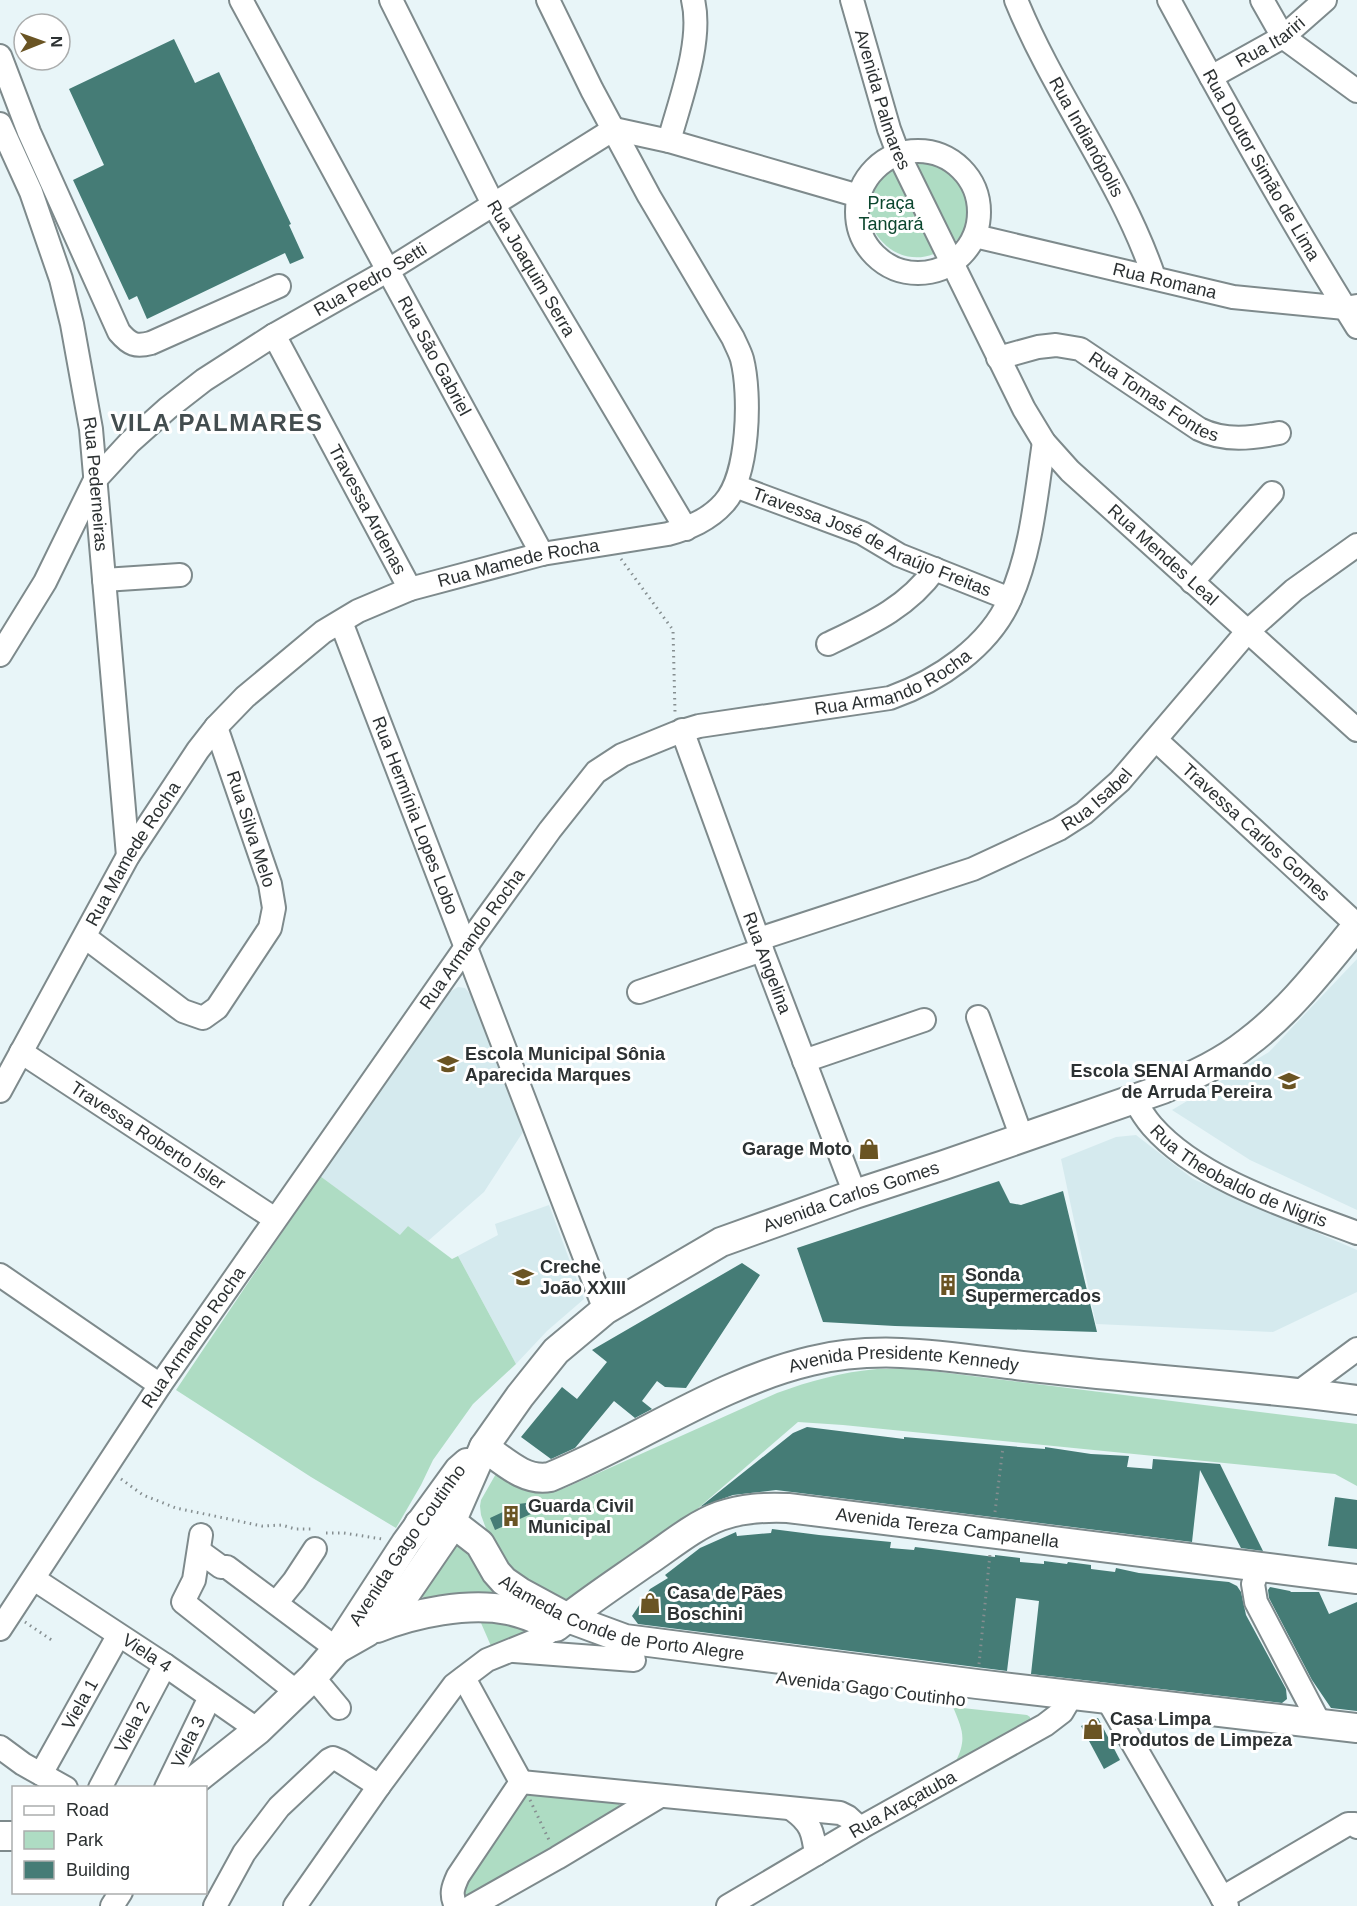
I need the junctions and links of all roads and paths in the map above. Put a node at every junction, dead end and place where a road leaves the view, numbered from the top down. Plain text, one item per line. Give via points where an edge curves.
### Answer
1 (241, 0) edge
2 (391, 0) edge
3 (548, 0) edge
4 (693, 0) edge
5 (852, 0) edge
6 (1016, 0) edge
7 (1170, 0) edge
8 (1262, 0) edge
9 (1325, 0) edge
10 (1283, 37) junction
11 (0, 56) edge
12 (1211, 77) junction
13 (1357, 91) edge
14 (0, 124) edge
15 (614, 129) junction
16 (669, 141) junction
17 (898, 153) junction
18 (859, 196) junction
19 (493, 204) junction
20 (975, 236) junction
21 (952, 263) junction
22 (387, 271) junction
23 (1154, 277) junction
24 (279, 286) dead end
25 (1353, 314) edge
26 (274, 335) junction
27 (998, 358) junction
28 (1279, 433) dead end
29 (1044, 442) junction
30 (95, 480) junction
31 (735, 486) junction
32 (1272, 493) dead end
33 (686, 529) junction
34 (610, 543) junction
35 (1357, 545) edge
36 (542, 554) junction
37 (935, 569) junction
38 (180, 575) dead end
39 (104, 580) junction
40 (1192, 582) junction
41 (410, 589) junction
42 (1010, 599) junction
43 (341, 622) junction
44 (1247, 632) junction
45 (828, 644) dead end
46 (0, 655) edge
47 (216, 727) junction
48 (1357, 730) edge
49 (679, 732) junction
50 (1156, 740) junction
51 (128, 856) junction
52 (1357, 926) edge
53 (85, 937) junction
54 (760, 945) junction
55 (466, 946) junction
56 (639, 992) dead end
57 (978, 1017) dead end
58 (924, 1020) dead end
59 (21, 1052) junction
60 (804, 1061) junction
61 (0, 1091) edge
62 (1134, 1099) junction
63 (1022, 1138) junction
64 (855, 1194) junction
65 (275, 1219) junction
66 (1357, 1233) edge
67 (0, 1275) edge
68 (605, 1310) junction
69 (1357, 1349) edge
70 (160, 1385) junction
71 (1299, 1392) junction
72 (1357, 1400) edge
73 (1003, 1447) dead end
74 (484, 1448) junction
75 (104, 1468) junction
76 (469, 1481) junction
77 (419, 1524) junction
78 (451, 1524) junction
79 (992, 1534) junction
80 (318, 1536) junction
81 (480, 1544) junction
82 (392, 1547) junction
83 (428, 1562) joint
84 (1259, 1567) junction
85 (34, 1579) junction
86 (620, 1579) junction
87 (1357, 1580) edge
88 (406, 1593) junction
89 (276, 1603) junction
90 (438, 1612) junction
91 (6, 1621) edge
92 (562, 1623) junction
93 (368, 1632) junction
94 (118, 1636) junction
95 (616, 1636) junction
96 (53, 1641) dead end
97 (337, 1649) junction
98 (510, 1651) junction
99 (634, 1660) junction
100 (165, 1665) junction
101 (464, 1678) junction
102 (977, 1684) junction
103 (306, 1685) junction
104 (210, 1697) junction
105 (1107, 1698) junction
106 (1067, 1703) junction
107 (339, 1708) dead end
108 (1319, 1722) junction
109 (1357, 1728) edge
110 (258, 1730) junction
111 (0, 1747) edge
112 (54, 1782) edge
113 (521, 1782) junction
114 (101, 1786) edge
115 (183, 1786) edge
116 (379, 1786) junction
117 (660, 1796) junction
118 (793, 1810) junction
119 (1357, 1827) edge
120 (860, 1828) junction
121 (816, 1854) junction
122 (557, 1858) junction
123 (1224, 1902) edge
124 (215, 1906) edge
125 (295, 1906) edge
126 (456, 1906) edge
127 (472, 1906) edge
128 (728, 1906) edge

1 - 22 street, Rua São Gabriel
2 - 19 street, Rua Joaquim Serra
3 - 15 street, Rua Mamede Rocha
4 - 16 street via 694,46
5 - 17 street, Avenida Palmares
6 - 23 street, Rua Indianópolis via 1049,72 1123,202
7 - 12 street, Rua Doutor Simão de Lima
8 - 10 street
9 - 10 street, Rua Itariri
10 - 12 street, Rua Itariri
10 - 13 street
11 - 24 street via 29,132 119,332 128,342 137,346 152,343
12 - 25 street, Rua Doutor Simão de Lima via 1314,260
14 - 30 street, Rua Pederneiras via 31,192 61,279 91,429
15 - 16 street
15 - 19 street, Rua Pedro Setti
15 - 31 street, Rua Mamede Rocha via 742,358 747,429
16 - 18 street
17 - 18 street via 881,162 867,177
17 - 20 street via 921,150 941,154 959,165 972,182 979,202
17 - 21 street, Avenida Palmares
18 - 21 street via 857,216 861,235 886,265 924,274
19 - 22 street, Rua Pedro Setti
19 - 33 street, Rua Joaquim Serra
20 - 21 street
20 - 23 street, Rua Romana
21 - 27 street, Avenida Palmares
22 - 26 street, Rua Pedro Setti
22 - 36 street, Rua São Gabriel
23 - 25 street, Rua Romana via 1233,297
26 - 30 street, Rua Pedro Setti via 168,408
26 - 41 street, Travessa Ardenas
27 - 28 street, Rua Tomas Fontes via 1056,345 1080,349 1212,435 1243,438
27 - 29 street, Rua Mendes Leal
29 - 40 street, Rua Mendes Leal via 1070,471
29 - 42 street, Rua Armando Rocha via 1023,560
30 - 39 street, Rua Pederneiras
30 - 46 street, Rua Pedro Setti via 45,582
31 - 33 street, Rua Mamede Rocha via 725,502 707,518
31 - 37 street, Travessa José de Araújo Freitas via 862,533 899,555
32 - 40 street
33 - 34 street, Rua Mamede Rocha
34 - 36 street, Rua Mamede Rocha
34 - 49 path via 673,630
35 - 44 street, Rua Isabel via 1294,590
36 - 41 street, Rua Mamede Rocha
37 - 42 street, Travessa José de Araújo Freitas
37 - 45 street via 911,597
38 - 39 street
39 - 51 street, Rua Pederneiras
40 - 44 street, Rua Mendes Leal
41 - 43 street, Rua Mamede Rocha
42 - 49 street, Rua Armando Rocha via 998,621 975,648 910,691 876,701
43 - 47 street, Rua Mamede Rocha via 323,632 245,697
43 - 55 street, Rua Hermínia Lopes Lobo
44 - 48 street, Rua Mendes Leal
44 - 50 street, Rua Isabel
47 - 51 street, Rua Mamede Rocha
47 - 53 street, Rua Silva Melo via 270,884 274,908 270,928 217,1008 203,1018 183,1011
49 - 54 street, Rua Angelina
49 - 55 street, Rua Armando Rocha via 622,755 596,772
50 - 52 street, Travessa Carlos Gomes
50 - 54 street, Rua Isabel via 1120,782 1059,829 973,869
51 - 53 street, Rua Mamede Rocha
52 - 62 main road, Avenida Carlos Gomes via 1293,1003 1246,1045 1194,1076
53 - 59 street, Rua Mamede Rocha
54 - 56 street, Rua Isabel
54 - 60 street, Rua Angelina
55 - 65 street, Rua Armando Rocha
55 - 68 street, Rua Hermínia Lopes Lobo
57 - 63 street
58 - 60 street
59 - 61 street, Rua Mamede Rocha
59 - 65 street, Travessa Roberto Isler
60 - 64 street, Rua Angelina
62 - 63 main road, Avenida Carlos Gomes
62 - 66 street, Rua Theobaldo de Nigris via 1150,1124 1192,1161 1234,1184
63 - 64 main road, Avenida Carlos Gomes
64 - 68 main road, Avenida Carlos Gomes via 721,1242
65 - 70 street, Rua Armando Rocha
67 - 70 street
68 - 74 main road, Avenida Carlos Gomes via 556,1351
69 - 71 street
70 - 75 street, Rua Armando Rocha
71 - 72 main road, Avenida Presidente Kennedy
71 - 74 main road, Avenida Presidente Kennedy via 921,1353 867,1352 808,1361 759,1377 550,1477 533,1478
73 - 79 path
74 - 76 main road, Avenida Carlos Gomes
74 - 77 main road, Avenida Gago Coutinho via 459,1470
75 - 80 path via 143,1495 176,1508 262,1526 282,1525
75 - 85 street, Rua Armando Rocha
76 - 78 main road, Avenida Carlos Gomes
76 - 81 main road via 473,1523
77 - 78 main road
77 - 82 main road, Avenida Gago Coutinho
78 - 81 main road, Alameda Conde de Porto Alegre
78 - 83 main road, Avenida Carlos Gomes
79 - 84 main road, Avenida Tereza Campanella
79 - 86 main road, Avenida Tereza Campanella via 761,1507 739,1510 704,1523
79 - 102 path
80 - 82 path via 344,1533 378,1539
80 - 89 street via 294,1581
81 - 92 main road, Alameda Conde de Porto Alegre via 504,1581
82 - 88 main road via 397,1575
82 - 97 main road, Avenida Gago Coutinho
83 - 88 main road, Avenida Gago Coutinho
84 - 87 main road, Avenida Tereza Campanella
84 - 108 street via 1253,1584 1256,1602
85 - 91 street, Rua Armando Rocha
85 - 94 street, Viela 4
86 - 92 main road, Avenida Tereza Campanella
86 - 95 main road via 613,1612
88 - 90 main road
88 - 93 main road, Avenida Gago Coutinho
89 - 97 street
89 - 103 street via 227,1567 220,1567 200,1543 194,1580 183,1602
90 - 92 main road, Avenida Gago Coutinho via 501,1609
90 - 93 main road, Avenida Gago Coutinho via 408,1616
91 - 96 path
92 - 95 main road, Alameda Conde de Porto Alegre
92 - 98 street via 539,1639
92 - 99 main road, Avenida Gago Coutinho
93 - 97 main road, Avenida Gago Coutinho
94 - 100 street, Viela 4
94 - 112 street, Viela 1
95 - 102 main road, Alameda Conde de Porto Alegre
97 - 103 main road, Avenida Gago Coutinho
98 - 99 street, Avenida Gago Coutinho
98 - 101 street via 487,1660
99 - 106 main road, Avenida Gago Coutinho
100 - 104 street, Viela 4
100 - 114 street, Viela 2
101 - 113 street
101 - 116 street via 444,1696
102 - 106 main road, Alameda Conde de Porto Alegre
103 - 107 street
103 - 110 main road, Avenida Gago Coutinho
104 - 110 street, Viela 4
104 - 115 street, Viela 3
105 - 106 main road, Avenida Gago Coutinho
105 - 108 main road
105 - 123 street
106 - 120 street, Rua Araçatuba via 1045,1725
108 - 109 main road
110 - 115 main road, Avenida Gago Coutinho
111 - 112 street
113 - 117 street
113 - 122 path
113 - 126 street via 458,1876 452,1888
116 - 124 street via 340,1761 329,1760 279,1807 244,1854
116 - 125 street
117 - 118 street
117 - 122 street
118 - 120 street via 840,1813
118 - 121 street via 810,1826
119 - 123 street via 1348,1824
120 - 121 street, Rua Araçatuba
121 - 128 street, Rua Araçatuba
122 - 127 street

